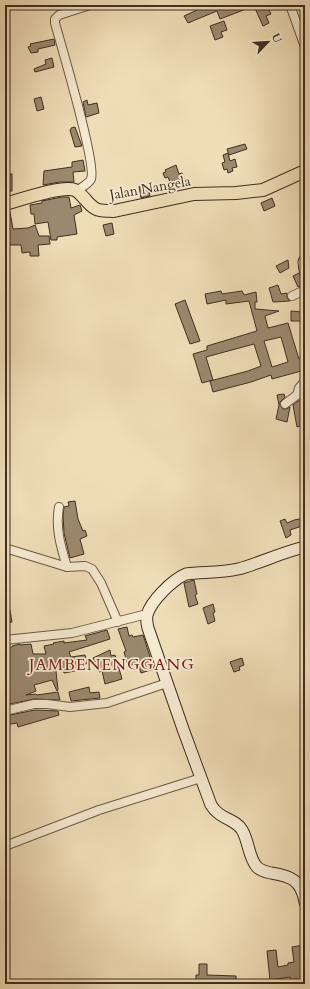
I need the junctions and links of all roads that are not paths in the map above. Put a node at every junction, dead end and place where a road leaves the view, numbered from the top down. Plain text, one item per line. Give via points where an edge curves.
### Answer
1 (90, 5) edge
2 (290, 5) edge
3 (305, 47) edge
4 (305, 171) edge
5 (77, 191) junction
6 (5, 204) edge
7 (305, 260) edge
8 (305, 270) edge
9 (305, 290) edge
10 (292, 296) dead end
11 (305, 381) edge
12 (285, 404) dead end
13 (59, 507) dead end
14 (305, 547) edge
15 (5, 548) edge
16 (67, 567) junction
17 (147, 614) junction
18 (118, 622) junction
19 (5, 640) edge
20 (167, 683) junction
21 (5, 711) edge
22 (201, 778) junction
23 (5, 846) edge
24 (305, 902) edge

1 - 5 street via 59,15 55,19 91,164 90,182
2 - 3 street
4 - 5 main road, Jalan Nangela via 263,190 194,194 114,211 94,209
5 - 6 main road via 53,191
7 - 8 street
9 - 10 street
11 - 12 street via 297,395
13 - 16 street via 59,542
14 - 17 street via 237,569 186,574 166,588
15 - 16 street
16 - 18 street via 85,566 92,569
17 - 18 street
17 - 20 street via 148,628
18 - 19 street via 72,633
20 - 21 street via 107,703 70,708 34,704
20 - 22 street
22 - 23 street via 99,810
22 - 24 street via 214,809 243,831 257,867 263,871 292,878 297,882

